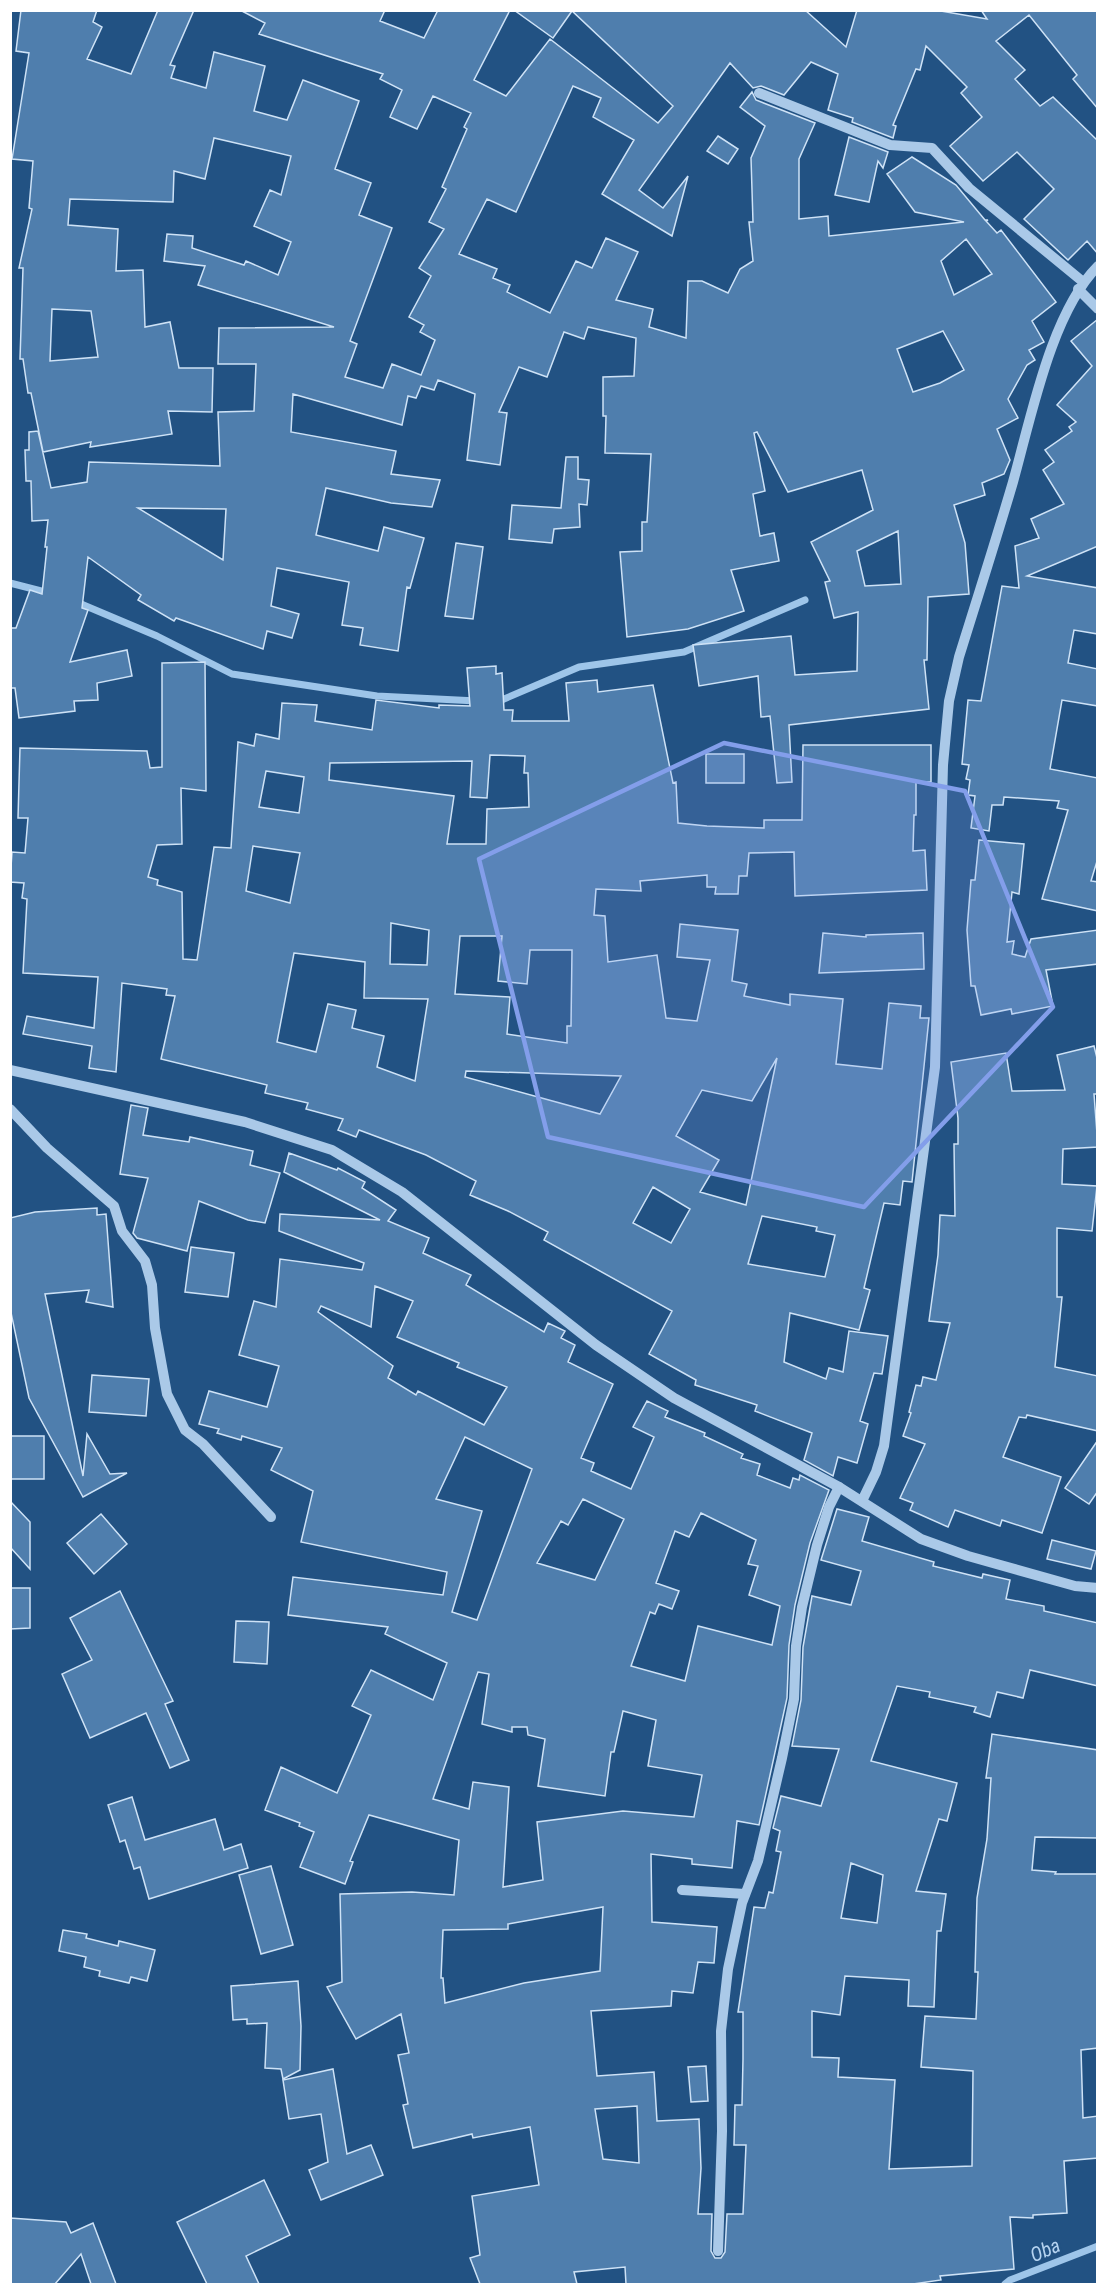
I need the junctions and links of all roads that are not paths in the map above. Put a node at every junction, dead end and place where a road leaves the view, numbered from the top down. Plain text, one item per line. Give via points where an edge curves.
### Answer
1 (759, 93) dead end
2 (1098, 266) edge
3 (1080, 285) junction
4 (1098, 309) edge
5 (10, 1070) edge
6 (10, 1108) edge
7 (839, 1487) junction
8 (862, 1501) junction
9 (271, 1517) dead end
10 (1098, 1588) edge
11 (682, 1890) dead end
12 (745, 1894) junction
13 (718, 2251) dead end

1 - 3 street via 890,145 932,148 969,188
2 - 3 street
3 - 4 street
3 - 8 street via 1046,369 949,701 940,841 935,1067 884,1446
5 - 7 street via 244,1122 332,1150 402,1192 596,1345 674,1398
6 - 9 street via 47,1148 114,1206 122,1231 145,1261 167,1394 185,1430
7 - 8 street
7 - 12 street via 817,1545 802,1607 794,1699 758,1861
8 - 10 street via 921,1539 1065,1583
11 - 12 street
12 - 13 street via 728,1969 721,2031

